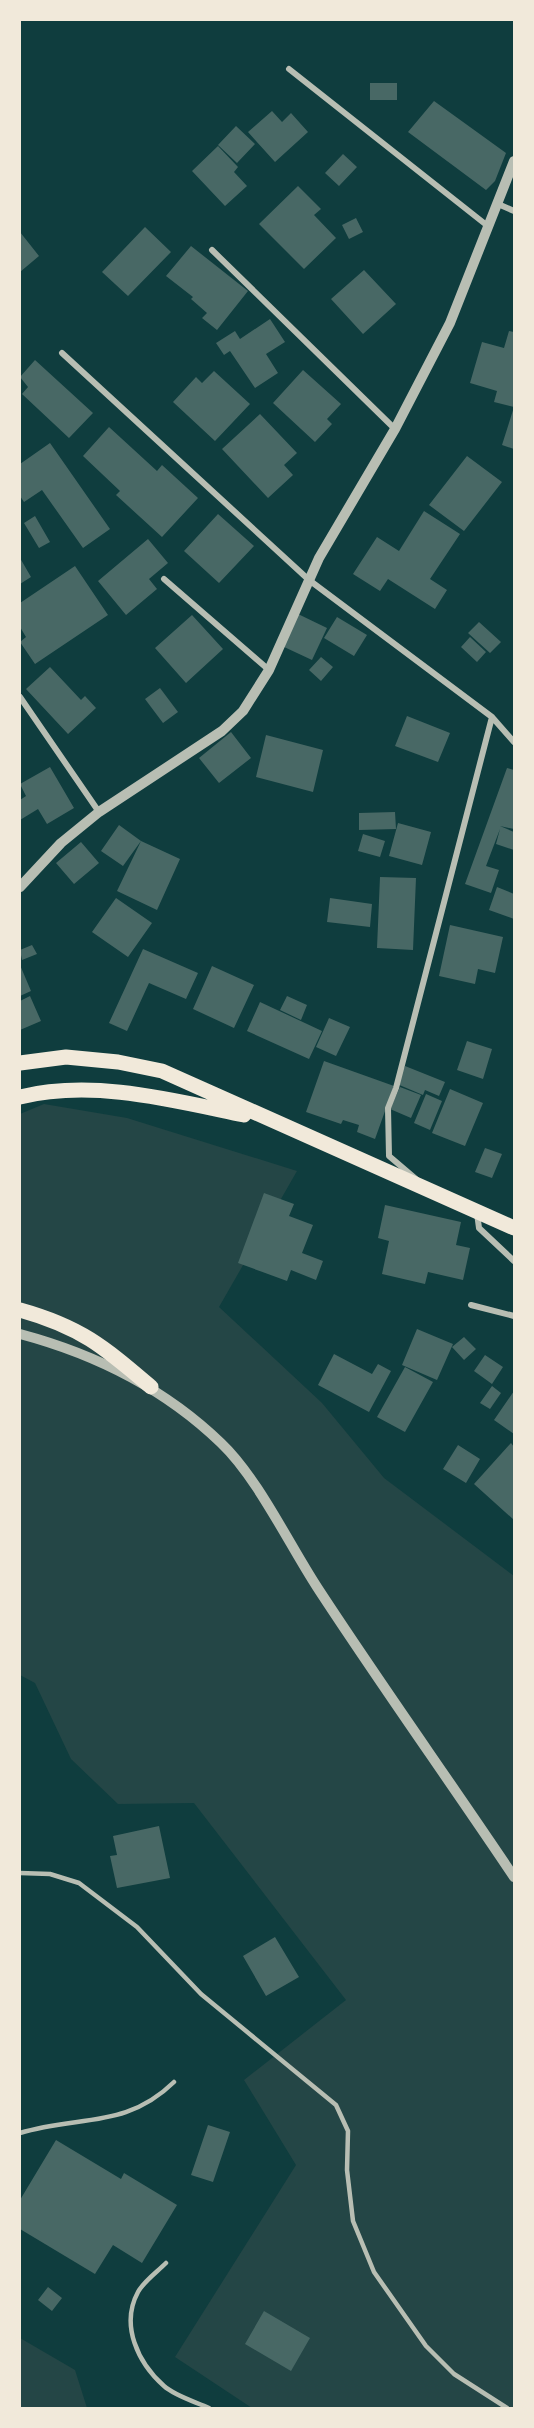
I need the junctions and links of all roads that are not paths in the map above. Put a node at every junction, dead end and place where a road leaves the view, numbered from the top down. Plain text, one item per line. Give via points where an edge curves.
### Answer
1 (289, 69) dead end
2 (514, 161) edge
3 (498, 204) junction
4 (514, 211) edge
5 (489, 227) junction
6 (212, 250) dead end
7 (62, 353) dead end
8 (394, 429) junction
9 (164, 579) dead end
10 (309, 580) junction
11 (269, 670) junction
12 (20, 697) edge
13 (492, 717) junction
14 (514, 741) edge
15 (99, 812) junction
16 (20, 887) edge
17 (20, 1063) edge
18 (20, 1097) edge
19 (273, 1121) junction
20 (433, 1192) junction
21 (477, 1213) junction
22 (514, 1228) edge
23 (514, 1261) edge
24 (471, 1305) dead end
25 (20, 1310) edge
26 (514, 1316) edge
27 (20, 1334) edge
28 (151, 1387) junction
29 (20, 1873) edge
30 (514, 1876) edge
31 (174, 2082) dead end
32 (20, 2133) edge
33 (166, 2263) dead end
34 (210, 2409) edge
35 (507, 2409) edge

1 - 5 street
2 - 3 street
3 - 4 street
3 - 5 street
5 - 8 street via 450,323
6 - 8 street
7 - 10 street
8 - 10 street
9 - 11 street
10 - 11 street
10 - 13 street
11 - 15 street via 243,711 222,731
12 - 15 street
13 - 14 street
13 - 20 street via 388,1108 389,1156
15 - 16 street via 61,843
17 - 19 main road via 66,1057 162,1071
18 - 19 main road via 75,1091 152,1096
19 - 20 main road
20 - 21 main road
21 - 22 main road
21 - 23 street via 479,1228
24 - 26 street
25 - 28 main road via 82,1333
27 - 28 street via 103,1363
28 - 30 street via 223,1444 241,1466 317,1587
29 - 35 lane via 50,1874 79,1883 137,1927 201,1994 336,2104 348,2131 347,2170 353,2222 374,2272 426,2346 454,2374
31 - 32 lane via 159,2097 131,2113
33 - 34 lane via 139,2290 130,2308 130,2327 140,2358 165,2388

